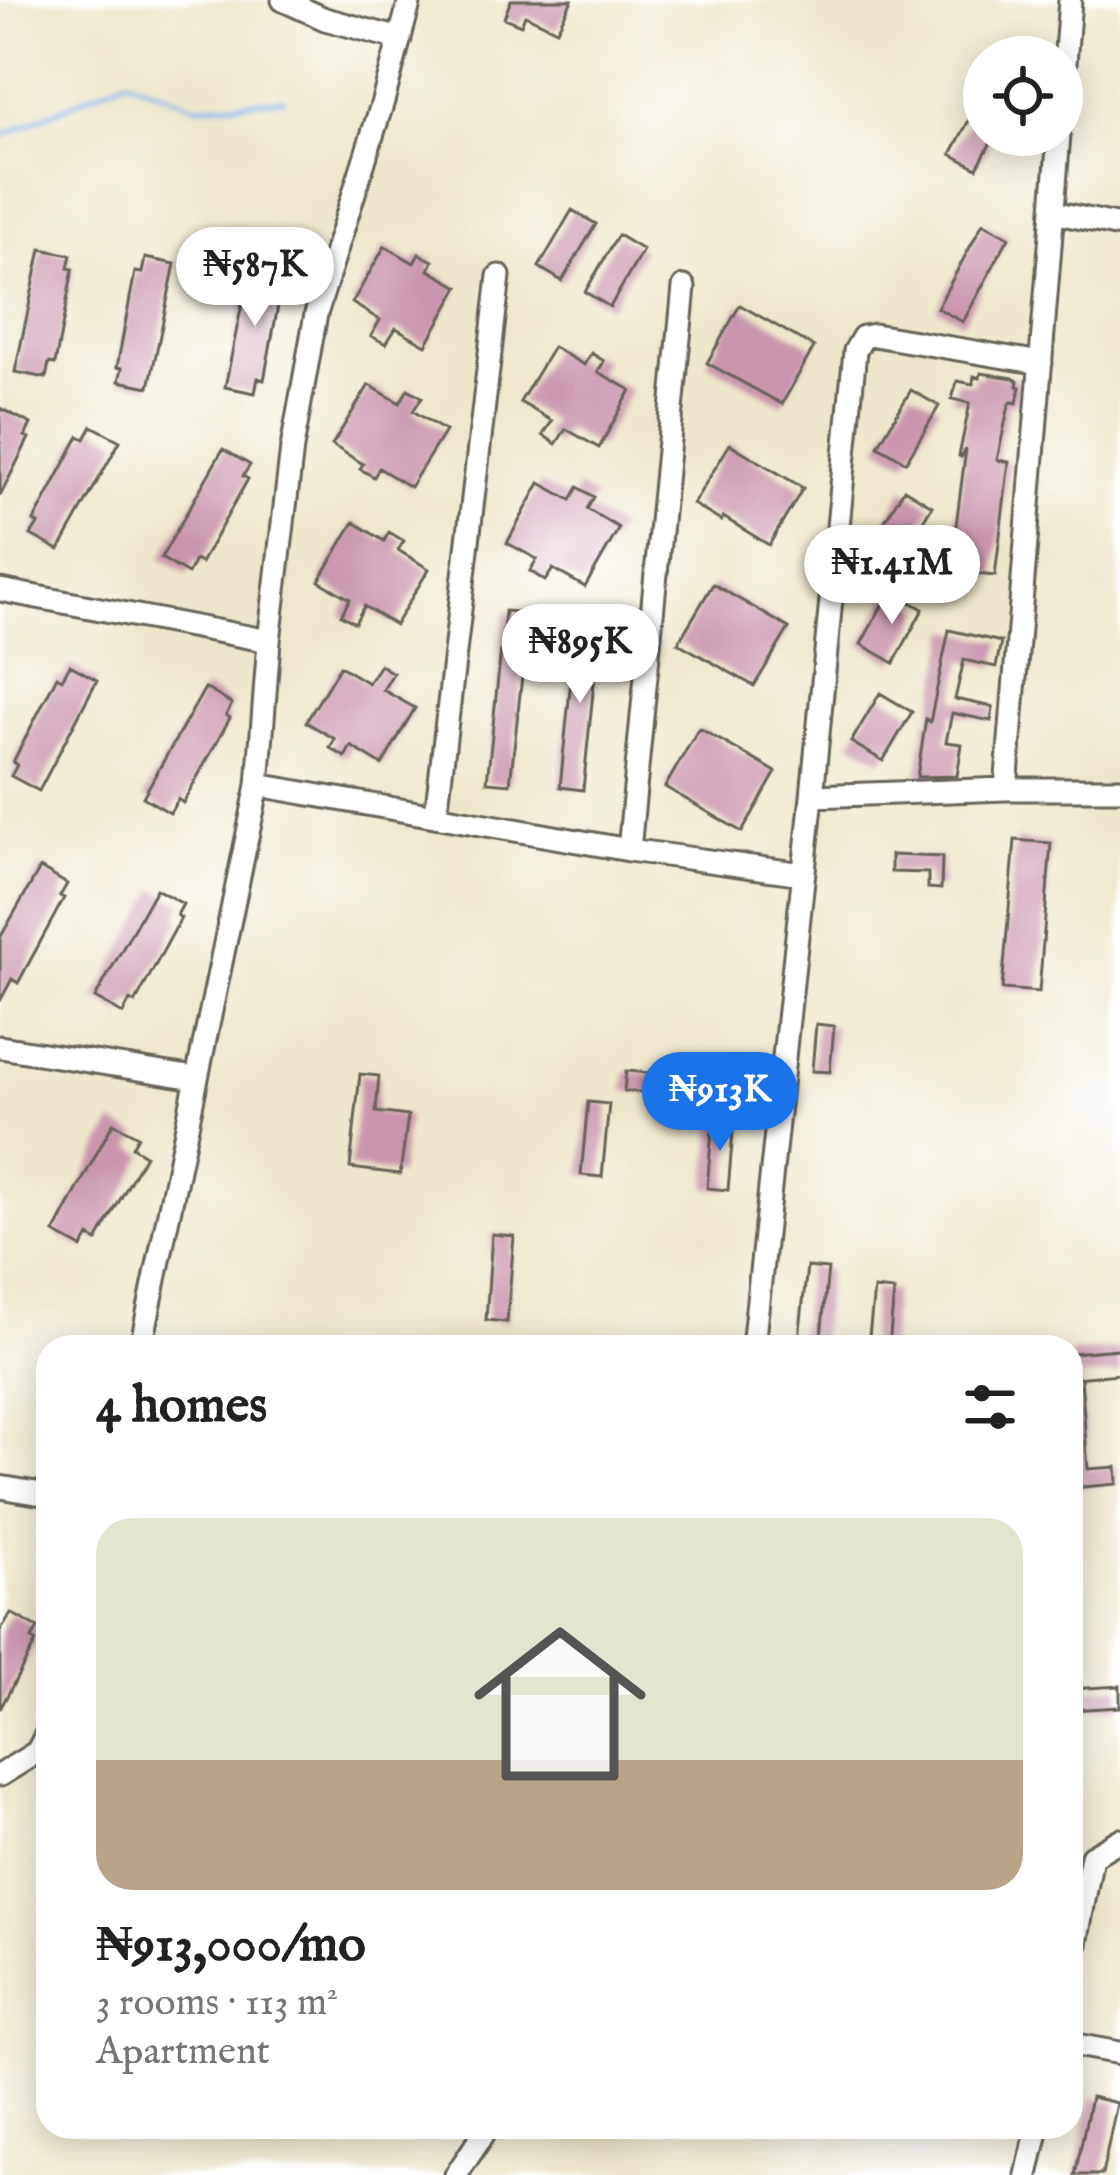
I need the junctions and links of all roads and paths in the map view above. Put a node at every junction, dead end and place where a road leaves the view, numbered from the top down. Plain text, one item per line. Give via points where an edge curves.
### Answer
1 (283, 0) edge
2 (410, 0) edge
3 (1070, 0) edge
4 (1067, 36) edge
5 (400, 39) junction
6 (1057, 156) edge
7 (1053, 212) junction
8 (1120, 226) edge
9 (499, 276) dead end
10 (684, 287) dead end
11 (1041, 363) junction
12 (0, 590) edge
13 (269, 641) junction
14 (258, 785) junction
15 (1006, 789) junction
16 (1120, 789) edge
17 (812, 796) junction
18 (436, 815) junction
19 (629, 850) junction
20 (802, 874) junction
21 (0, 1047) edge
22 (195, 1078) junction
23 (143, 1335) edge
24 (754, 1335) edge
25 (0, 1487) edge
26 (36, 1493) edge
27 (36, 1753) edge
28 (0, 1775) edge
29 (1120, 1840) edge
30 (1083, 1854) edge
31 (1083, 2046) edge
32 (1120, 2053) edge
33 (480, 2139) edge
34 (1035, 2139) edge
35 (456, 2175) edge
36 (1027, 2175) edge

1 - 5 street
2 - 5 street
3 - 4 street
5 - 13 street via 316,314
6 - 7 street
7 - 8 street
7 - 11 street
9 - 18 street
10 - 19 street
11 - 15 street
11 - 17 street via 874,335 858,342
12 - 13 street
13 - 14 street
14 - 18 street
14 - 22 street
15 - 16 street
15 - 17 street
17 - 20 street
18 - 19 street
19 - 20 street
20 - 24 street
21 - 22 street
22 - 23 street
25 - 26 street
27 - 28 street
29 - 30 street
31 - 32 street
33 - 35 street
34 - 36 street

